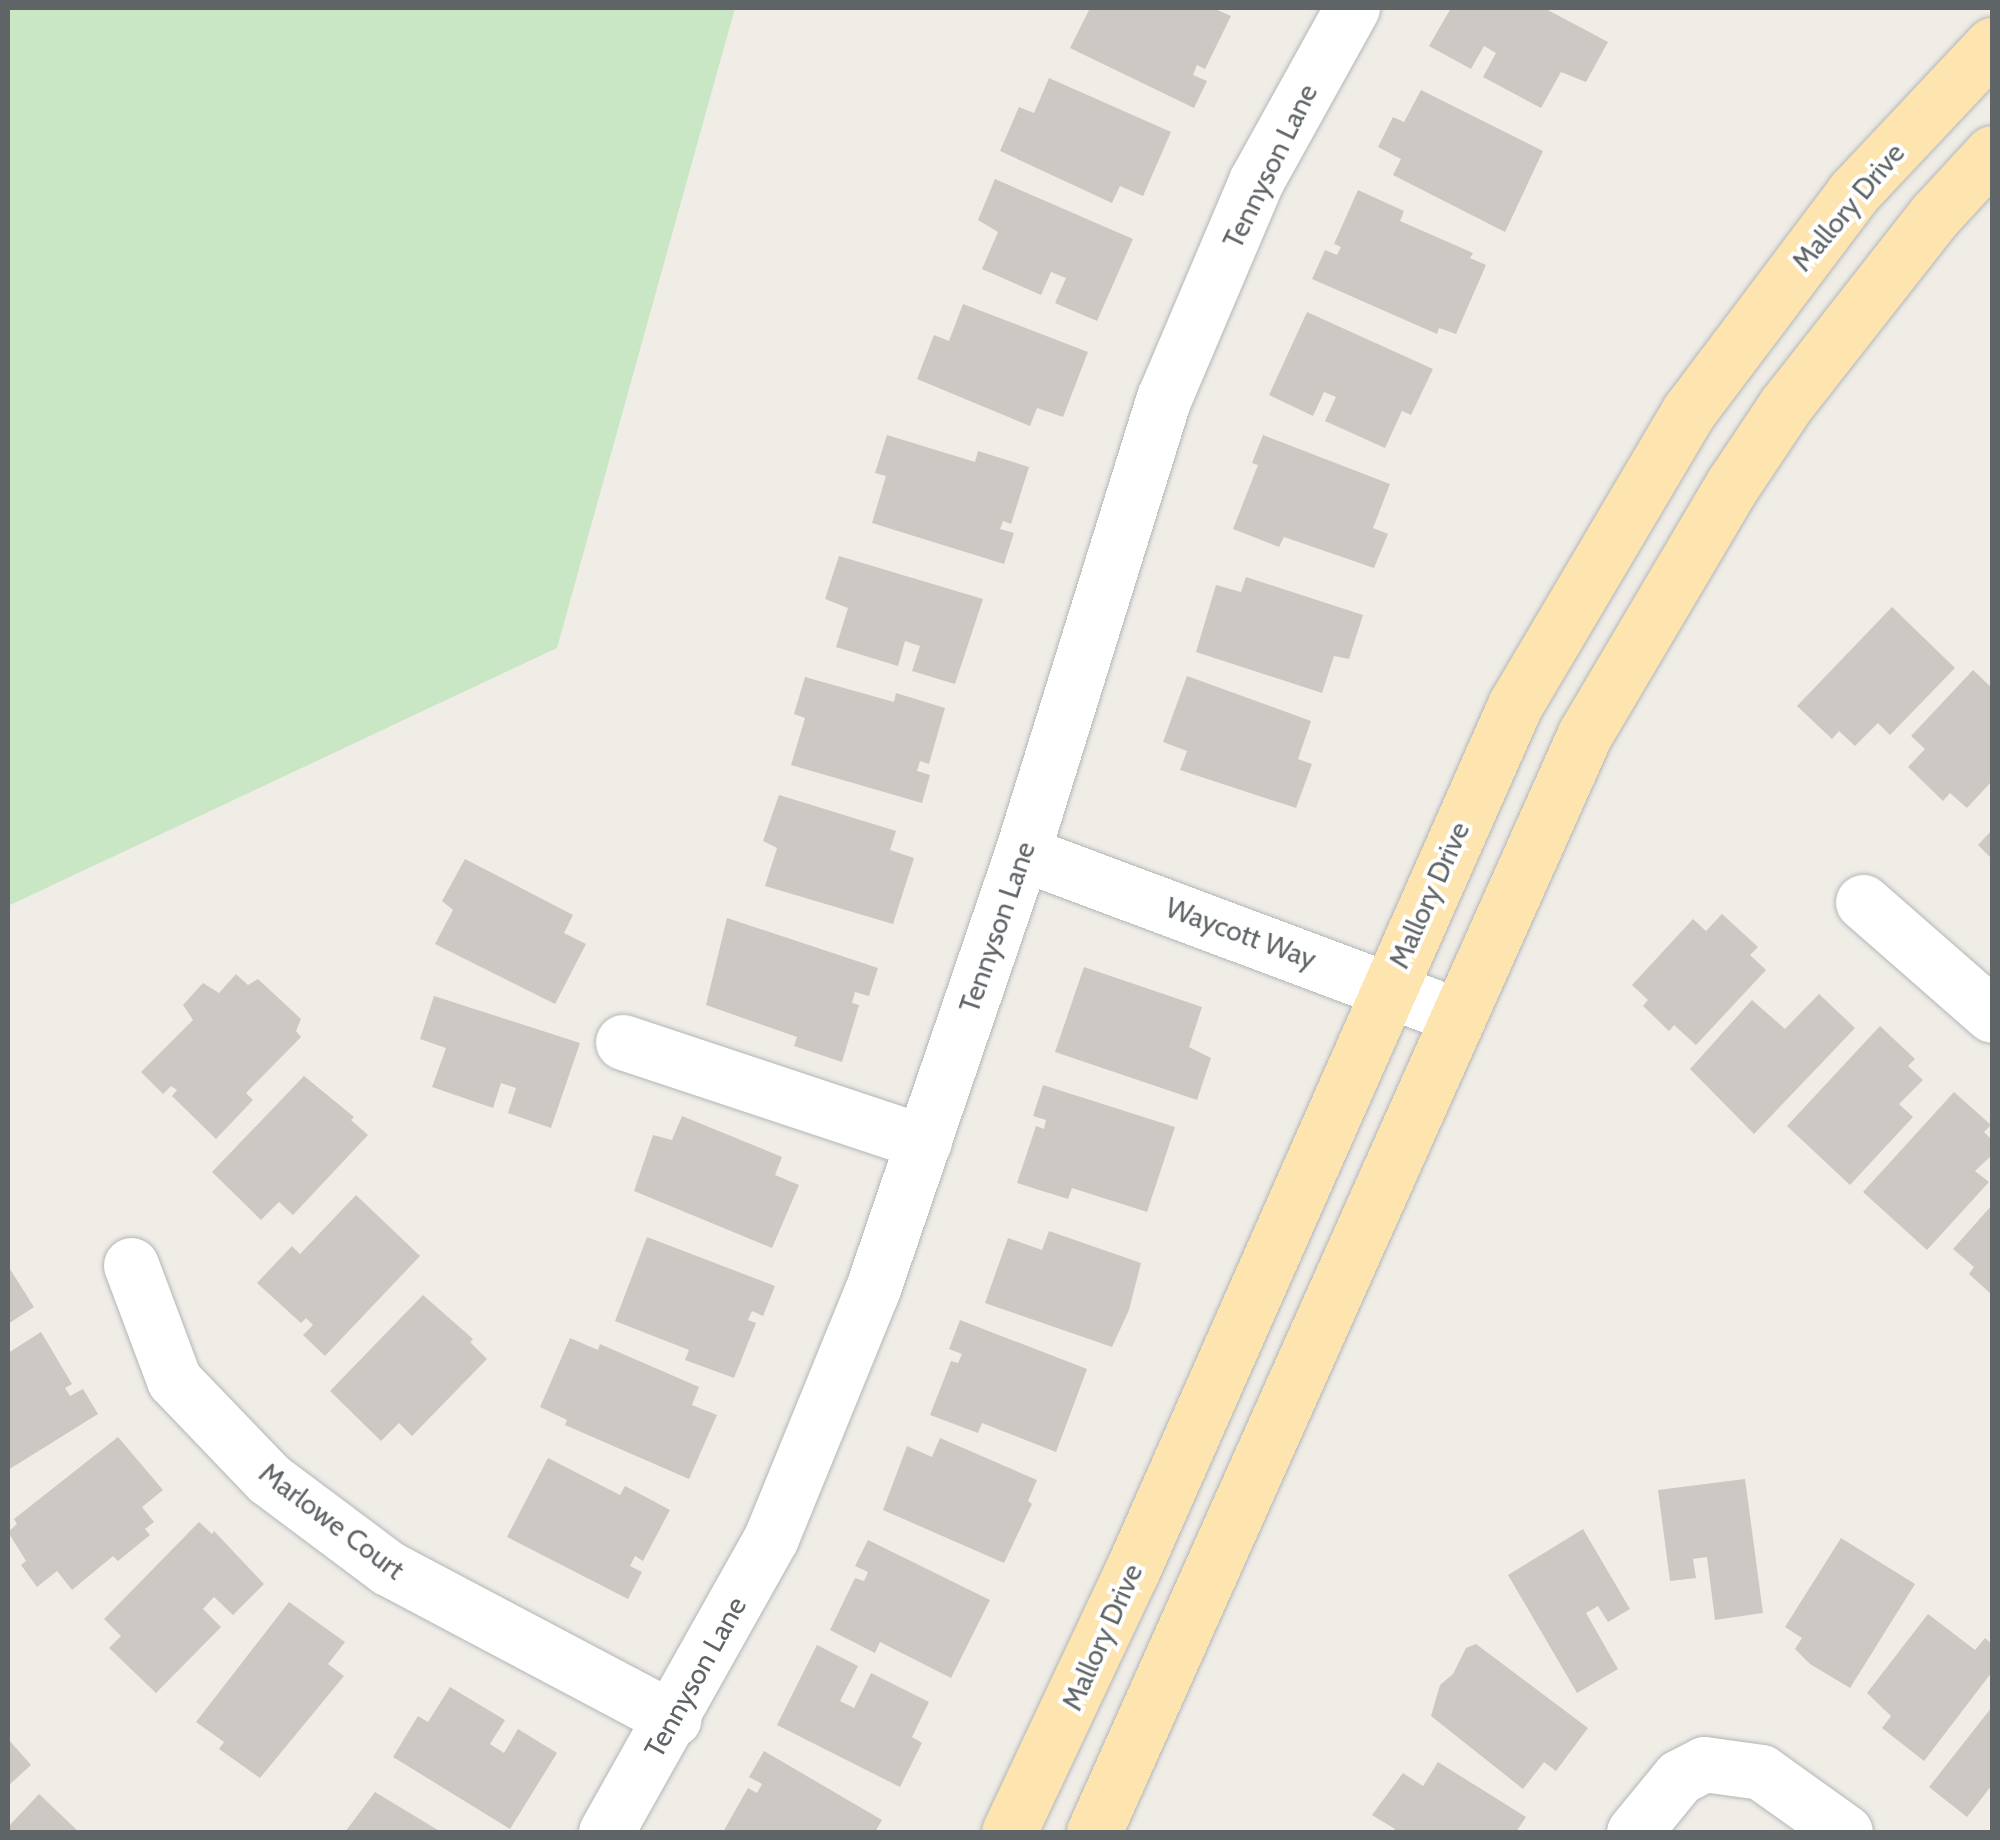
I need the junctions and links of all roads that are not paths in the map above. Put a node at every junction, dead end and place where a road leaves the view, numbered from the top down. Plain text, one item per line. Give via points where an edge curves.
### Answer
1 (1352, 8) edge
2 (1992, 45) edge
3 (1992, 153) edge
4 (1022, 852) junction
5 (1864, 902) dead end
6 (1387, 988) junction
7 (1992, 1015) edge
8 (1458, 1016) junction
9 (624, 1042) dead end
10 (924, 1142) junction
11 (131, 1265) dead end
12 (673, 1719) junction
13 (606, 1832) edge
14 (1009, 1832) edge
15 (1094, 1832) edge
16 (1634, 1832) edge
17 (1845, 1832) edge

1 - 4 street, Tennyson Lane via 1256,181 1164,398
2 - 6 main road, Mallory Drive via 1854,193 1689,410 1514,705
3 - 8 main road via 1843,328 1733,484 1585,734
4 - 6 street, Waycott Way
4 - 10 street, Tennyson Lane
5 - 7 street
6 - 8 street, Waycott Way
6 - 14 main road, Mallory Drive via 1132,1571
8 - 15 main road
9 - 10 street
10 - 12 street, Tennyson Lane via 872,1291 771,1538
11 - 12 street, Marlowe Court via 174,1380 269,1480 388,1568
12 - 13 street, Tennyson Lane
16 - 17 street via 1679,1778 1704,1764 1761,1772

